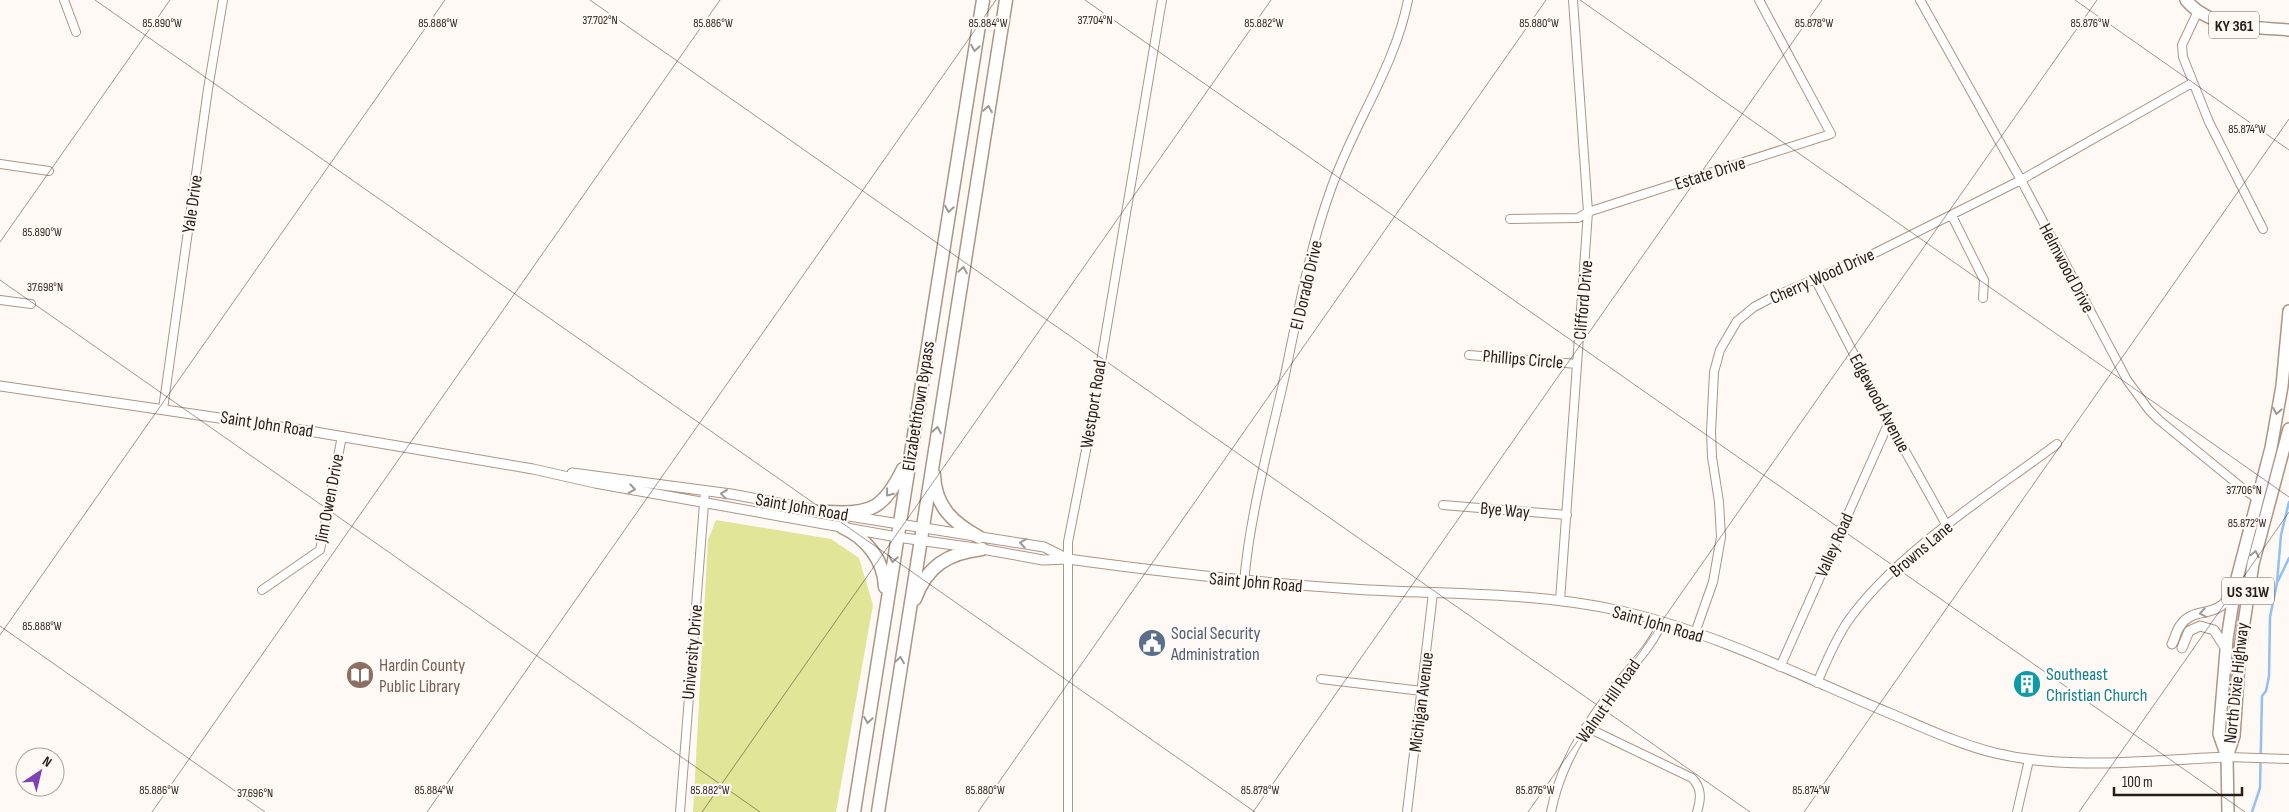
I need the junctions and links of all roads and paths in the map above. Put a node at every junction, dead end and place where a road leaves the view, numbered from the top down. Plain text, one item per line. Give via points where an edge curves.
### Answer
1 (64, 0) edge
2 (223, 0) edge
3 (983, 0) edge
4 (1006, 0) edge
5 (1162, 0) edge
6 (1408, 0) edge
7 (1573, 0) edge
8 (1759, 0) edge
9 (1920, 0) edge
10 (2186, 0) edge
11 (2198, 11) junction
12 (2289, 30) edge
13 (76, 32) dead end
14 (2192, 83) junction
15 (0, 164) edge
16 (49, 171) dead end
17 (2021, 180) junction
18 (1588, 212) junction
19 (1952, 216) junction
20 (1510, 219) dead end
21 (2262, 229) dead end
22 (1814, 279) junction
23 (1983, 298) dead end
24 (0, 300) edge
25 (31, 304) dead end
26 (2289, 311) edge
27 (1469, 355) dead end
28 (1577, 364) junction
29 (0, 386) edge
30 (163, 409) junction
31 (1889, 422) junction
32 (2289, 429) edge
33 (342, 436) junction
34 (2057, 444) dead end
35 (910, 450) junction
36 (933, 453) junction
37 (533, 469) junction
38 (705, 491) junction
39 (2258, 499) junction
40 (704, 503) junction
41 (1443, 505) dead end
42 (828, 512) junction
43 (1566, 515) junction
44 (899, 524) junction
45 (1947, 526) junction
46 (842, 528) junction
47 (921, 534) junction
48 (896, 537) junction
49 (980, 543) junction
50 (1068, 559) junction
51 (1244, 582) junction
52 (2236, 582) junction
53 (262, 590) dead end
54 (1433, 593) junction
55 (1560, 601) junction
56 (1662, 622) junction
57 (882, 628) junction
58 (905, 632) junction
59 (1695, 633) junction
60 (2172, 644) dead end
61 (2182, 648) dead end
62 (2226, 649) junction
63 (1780, 667) junction
64 (1321, 678) dead end
65 (1817, 683) junction
66 (1422, 692) junction
67 (1586, 727) junction
68 (2227, 757) junction
69 (2289, 759) edge
70 (2030, 760) junction
71 (680, 812) edge
72 (854, 812) edge
73 (878, 812) edge
74 (1068, 812) edge
75 (1407, 812) edge
76 (1551, 812) edge
77 (1697, 812) edge
78 (2017, 812) edge
79 (2228, 812) edge

1 - 13 street
2 - 30 street, Yale Drive
3 -> 35 highway, Elizabethtown Bypass
36 -> 4 highway, Elizabethtown Bypass
5 - 50 street, Westport Road via 1068,542
6 - 51 street, El Dorado Drive via 1388,62 1338,168 1319,227 1269,442
7 - 18 street, Clifford Drive
8 - 18 street, Estate Drive via 1831,134
9 - 17 street, Helmwood Drive
10 - 11 main road, KY 361
11 - 12 main road, KY 361 via 2218,21
11 - 14 street via 2182,45
14 - 17 street, Cherry Wood Drive
14 - 21 street
15 - 16 street
17 - 19 street, Cherry Wood Drive
17 - 39 street, Helmwood Drive via 2118,364 2149,410
18 - 20 street, Estate Drive via 1578,218
18 - 28 street, Clifford Drive
19 - 22 street, Cherry Wood Drive
19 - 23 street via 1984,280
22 - 31 street, Edgewood Avenue
22 - 59 street, Cherry Wood Drive via 1746,313 1720,350 1714,372 1711,432 1722,537 1713,582
24 - 25 street
26 -> 39 main road, North Dixie Highway / US 31W via 2282,386
27 - 28 street, Phillips Circle
28 - 43 street, Clifford Drive
29 - 30 street, Saint John Road
30 - 33 street, Saint John Road
31 - 45 street, Edgewood Avenue
31 - 63 street, Valley Road
68 -> 32 main road, North Dixie Highway / US 31W via 2234,736 2240,648 2253,564
33 - 37 street, Saint John Road
33 - 53 street, Jim Owen Drive via 320,550
34 - 45 street, Browns Lane
35 -> 42 highway via 896,483 880,503 857,513
35 - 44 highway, Elizabethtown Bypass
36 - 47 highway, Elizabethtown Bypass
36 - 49 highway via 934,482 941,505 956,524
37 - 38 street, Saint John Road
37 -> 40 street, Saint John Road
38 - 40 street, University Drive
42 -> 38 street, Saint John Road
39 - 52 main road, North Dixie Highway / US 31W
40 - 46 street, Saint John Road
40 - 71 street, University Drive
41 - 43 street, Bye Way
42 - 44 street, Saint John Road
43 - 55 street, Clifford Drive
44 - 47 street, Saint John Road
44 - 48 highway, Elizabethtown Bypass
45 - 65 street, Browns Lane via 1866,599 1839,636
46 - 48 street, Saint John Road
46 - 57 highway via 869,546 881,567 885,579
47 - 48 street, Saint John Road
47 - 49 street, Saint John Road
47 - 58 highway, Elizabethtown Bypass
48 -> 57 highway, Elizabethtown Bypass
49 - 50 street, Saint John Road via 1043,560
50 -> 49 street, Saint John Road via 1044,547
49 - 58 highway via 941,560 932,569 918,592
50 - 51 street, Saint John Road
50 - 74 street, Westport Road
51 - 54 street, Saint John Road
52 -> 60 street via 2230,597 2217,610 2187,618
52 - 62 main road, North Dixie Highway / US 31W
54 - 55 street, Saint John Road
54 - 66 street, Michigan Avenue
55 - 56 street, Saint John Road via 1621,611
56 - 59 street, Saint John Road
56 - 67 street, Walnut Hill Road via 1652,642
57 -> 72 highway, Elizabethtown Bypass
73 -> 58 highway, Elizabethtown Bypass
59 - 63 street, Saint John Road
61 - 62 street via 2189,631 2200,626 2214,630
62 - 68 main road, North Dixie Highway / US 31W via 2219,734
63 - 65 street, Saint John Road
64 - 66 street
65 - 70 street, Saint John Road via 1973,747
66 - 75 street, Michigan Avenue
67 - 76 street, Walnut Hill Road via 1555,793
67 - 77 street via 1692,778 1700,789
68 - 69 street
68 - 70 street, Saint John Road via 2092,763
68 - 79 main road, US 31W
70 - 78 street

